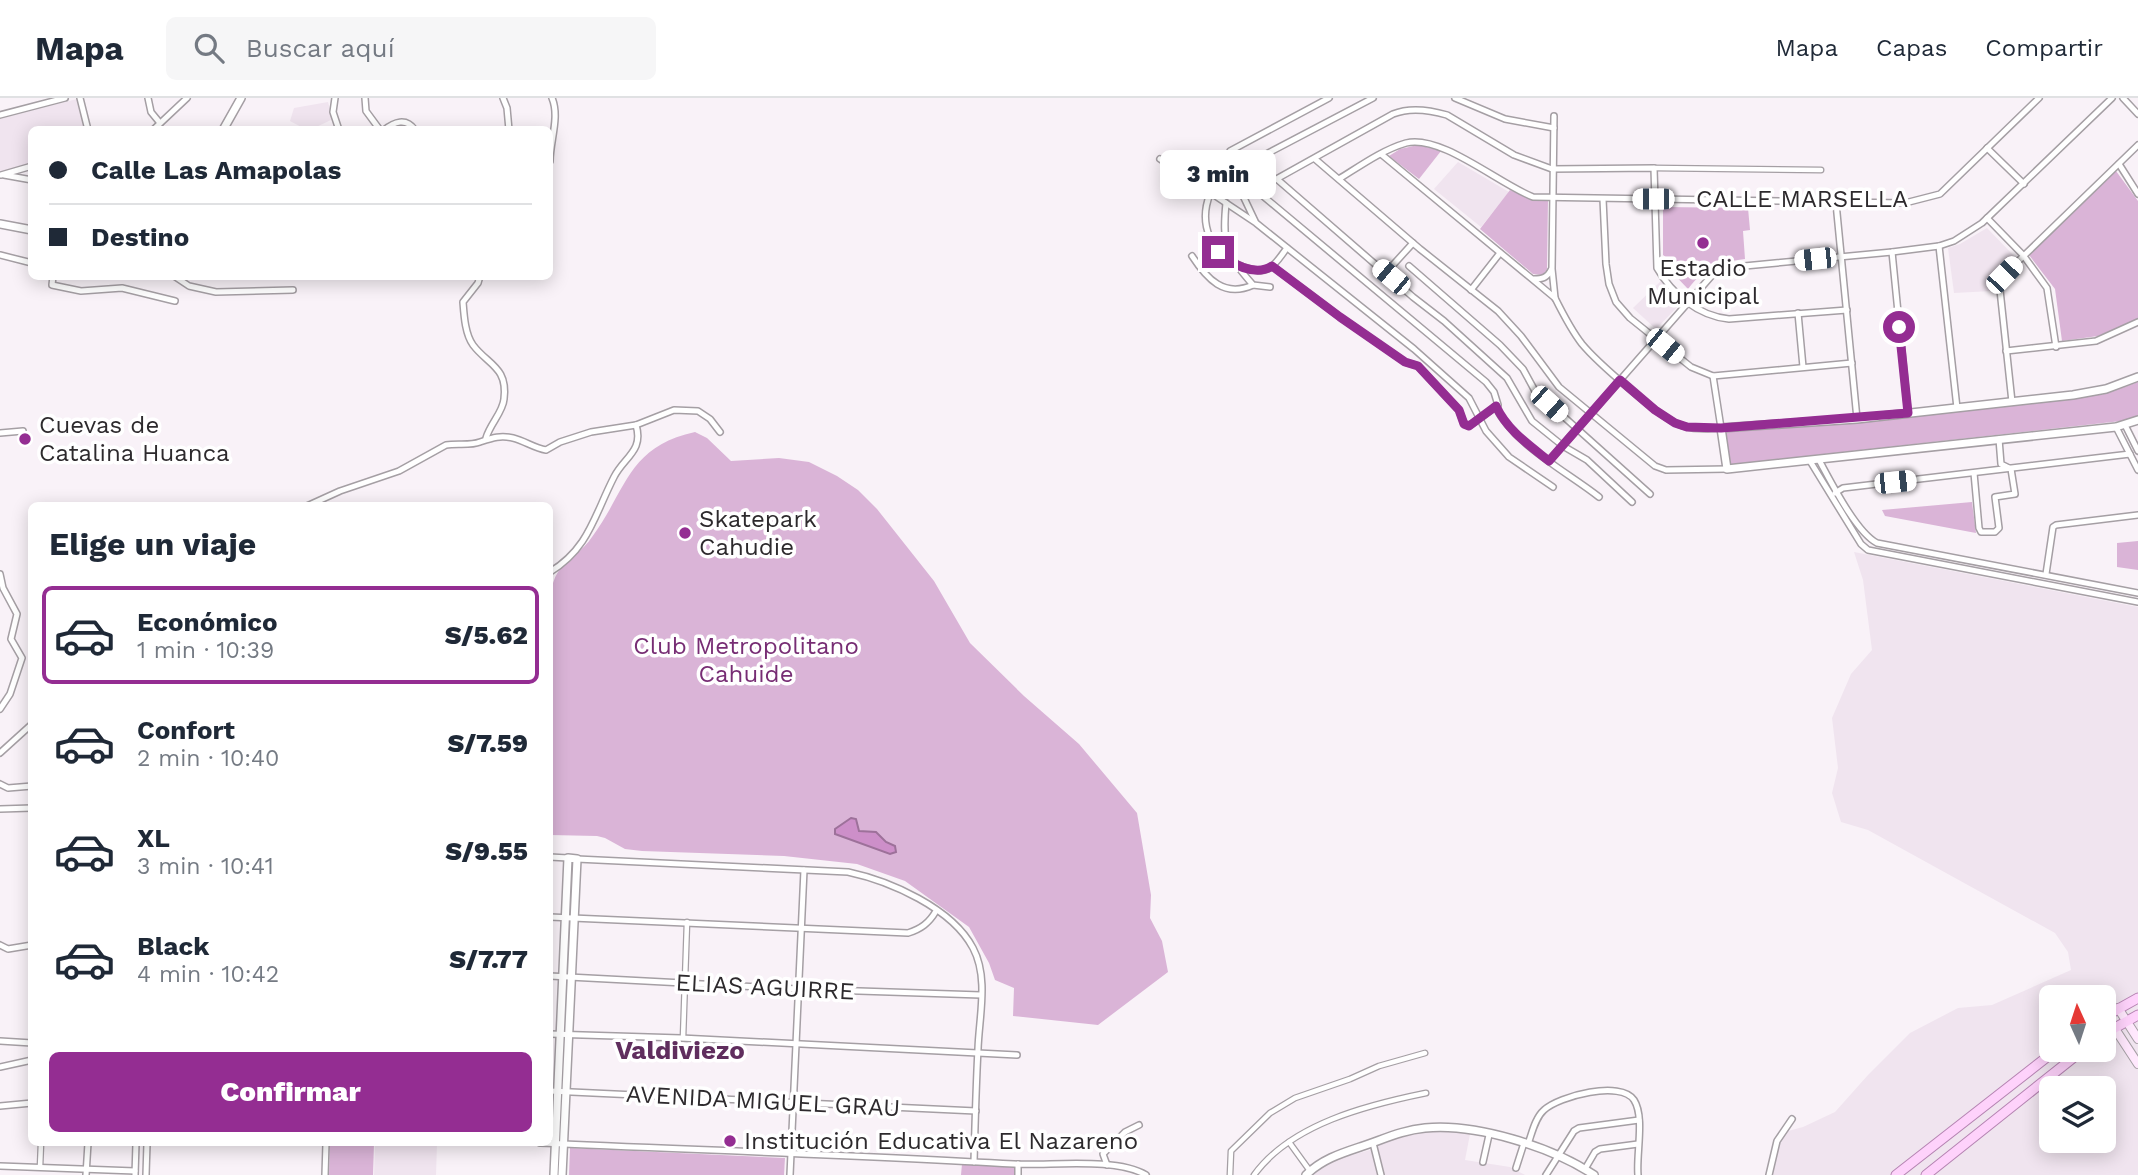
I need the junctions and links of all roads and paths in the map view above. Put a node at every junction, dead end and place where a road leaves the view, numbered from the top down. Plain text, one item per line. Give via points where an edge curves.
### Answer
1 (65, 98) edge
2 (80, 98) edge
3 (148, 98) edge
4 (187, 98) edge
5 (335, 98) edge
6 (365, 98) edge
7 (503, 98) edge
8 (552, 98) edge
9 (1329, 98) edge
10 (1373, 98) edge
11 (1455, 98) edge
12 (2039, 98) edge
13 (2123, 98) edge
14 (240, 99) edge
15 (2107, 100) edge
16 (2138, 114) edge
17 (0, 115) edge
18 (1554, 116) dead end
19 (160, 123) junction
20 (87, 126) edge
21 (157, 126) edge
22 (225, 126) edge
23 (338, 126) edge
24 (379, 126) edge
25 (388, 126) edge
26 (413, 126) edge
27 (508, 126) edge
28 (1554, 128) junction
29 (553, 132) edge
30 (2138, 145) edge
31 (1987, 148) junction
32 (1381, 154) junction
33 (1160, 159) dead end
34 (1314, 159) junction
35 (2119, 164) junction
36 (28, 167) edge
37 (1654, 168) junction
38 (1552, 169) junction
39 (1821, 170) dead end
40 (1232, 172) junction
41 (0, 175) edge
42 (28, 179) edge
43 (1339, 179) junction
44 (1278, 180) junction
45 (2024, 184) junction
46 (1257, 191) junction
47 (1210, 194) junction
48 (2138, 194) edge
49 (1244, 197) junction
50 (1552, 199) junction
51 (1603, 199) junction
52 (1653, 199) junction
53 (1226, 203) junction
54 (1836, 203) junction
55 (1986, 218) junction
56 (1256, 223) junction
57 (0, 224) edge
58 (28, 229) edge
59 (1413, 243) junction
60 (1939, 246) junction
61 (1287, 248) junction
62 (1892, 252) junction
63 (1500, 253) junction
64 (0, 255) edge
65 (2023, 255) junction
66 (1192, 256) dead end
67 (1842, 256) junction
68 (28, 262) edge
69 (1234, 264) junction
70 (1272, 266) junction
71 (1392, 266) dead end
72 (1409, 266) dead end
73 (1552, 269) junction
74 (1534, 279) junction
75 (53, 280) edge
76 (181, 280) edge
77 (191, 280) edge
78 (477, 280) edge
79 (189, 285) junction
80 (1253, 285) junction
81 (1270, 287) dead end
82 (1471, 289) junction
83 (293, 290) dead end
84 (1555, 298) junction
85 (175, 301) dead end
86 (1688, 303) junction
87 (1847, 310) junction
88 (1798, 313) junction
89 (2138, 322) edge
90 (1656, 339) junction
91 (2056, 347) junction
92 (2006, 351) junction
93 (1852, 363) junction
94 (1803, 367) junction
95 (1713, 376) junction
96 (2138, 377) edge
97 (1620, 380) junction
98 (2012, 402) junction
99 (1496, 406) junction
100 (1957, 408) junction
101 (1908, 413) junction
102 (1590, 414) junction
103 (1480, 417) junction
104 (1857, 419) junction
105 (2138, 420) edge
106 (636, 425) junction
107 (2125, 425) junction
108 (2116, 427) junction
109 (1721, 428) junction
110 (1577, 429) junction
111 (23, 431) dead end
112 (720, 432) dead end
113 (0, 433) edge
114 (486, 438) junction
115 (1999, 439) junction
116 (1563, 446) junction
117 (2138, 451) edge
118 (2130, 454) junction
119 (1814, 460) junction
120 (1549, 461) junction
121 (1727, 469) junction
122 (2011, 469) junction
123 (2138, 470) edge
124 (1974, 473) junction
125 (1553, 487) dead end
126 (1650, 494) dead end
127 (1834, 494) junction
128 (1599, 497) dead end
129 (316, 502) edge
130 (1632, 502) dead end
131 (2138, 514) edge
132 (553, 570) edge
133 (0, 574) edge
134 (2046, 574) junction
135 (2138, 593) edge
136 (2138, 602) edge
137 (0, 709) edge
138 (28, 728) edge
139 (0, 753) edge
140 (0, 784) edge
141 (28, 786) edge
142 (28, 808) edge
143 (0, 809) edge
144 (553, 857) edge
145 (568, 859) junction
146 (577, 859) junction
147 (804, 870) junction
148 (936, 911) junction
149 (553, 917) edge
150 (570, 918) junction
151 (687, 922) junction
152 (801, 927) junction
153 (0, 945) edge
154 (28, 946) edge
155 (553, 976) edge
156 (567, 977) junction
157 (685, 983) junction
158 (799, 989) junction
159 (981, 995) junction
160 (2138, 998) edge
161 (2118, 1008) joint
162 (2138, 1015) edge
163 (2126, 1020) junction
164 (2116, 1027) edge
165 (2116, 1031) edge
166 (553, 1034) edge
167 (564, 1034) junction
168 (682, 1038) junction
169 (2138, 1039) edge
170 (0, 1041) edge
171 (28, 1043) edge
172 (796, 1044) junction
173 (1425, 1053) dead end
174 (978, 1055) junction
175 (1017, 1055) dead end
176 (28, 1061) edge
177 (2041, 1062) edge
178 (2068, 1062) edge
179 (2138, 1064) edge
180 (0, 1067) edge
181 (558, 1091) edge
182 (1426, 1093) dead end
183 (794, 1102) junction
184 (28, 1103) edge
185 (0, 1106) edge
186 (976, 1111) junction
187 (1793, 1119) dead end
188 (1639, 1120) junction
189 (1139, 1125) dead end
190 (1489, 1135) junction
191 (1289, 1142) junction
192 (1373, 1143) junction
193 (1526, 1143) junction
194 (553, 1144) edge
195 (560, 1144) junction
196 (1638, 1144) junction
197 (41, 1146) edge
198 (89, 1146) edge
199 (136, 1146) edge
200 (148, 1146) edge
201 (326, 1146) edge
202 (791, 1152) junction
203 (1559, 1155) junction
204 (974, 1162) junction
205 (1483, 1163) dead end
206 (1018, 1164) junction
207 (1065, 1165) junction
208 (1107, 1165) junction
209 (0, 1166) edge
210 (40, 1167) junction
211 (1517, 1168) dead end
212 (1585, 1169) junction
213 (86, 1172) edge
214 (135, 1173) edge
215 (1309, 1174) edge
216 (148, 1175) edge
217 (325, 1175) edge
218 (554, 1175) edge
219 (562, 1175) edge
220 (790, 1175) edge
221 (1018, 1175) edge
222 (1065, 1175) edge
223 (1146, 1175) edge
224 (1230, 1175) edge
225 (1254, 1175) edge
226 (1381, 1175) edge
227 (1546, 1175) edge
228 (1594, 1175) edge
229 (1638, 1175) edge
230 (1769, 1175) edge
231 (1896, 1175) edge
232 (1926, 1175) edge

1 - 17 street
2 - 20 street
3 - 19 street
4 - 19 street
5 - 23 street
6 - 24 street via 366,111
7 - 27 street
8 - 29 street
9 - 40 street via 1230,151 1227,162
10 - 40 street
11 - 28 street via 1505,119
12 - 31 street, CALLE MARSELLA
13 - 16 street
14 - 22 street
15 - 45 street
18 - 28 street
19 - 21 street
25 - 26 street via 403,122
28 - 38 street
30 - 35 street
31 - 45 street
31 - 54 street, CALLE MARSELLA via 1940,194 1905,203
32 - 43 street, CALLE MARSELLA
32 - 50 street, CALLE MARSELLA via 1408,142 1437,145 1514,190
32 - 63 street
33 - 47 street
34 - 38 street via 1406,110 1447,116 1514,155
34 - 43 street
34 - 44 street
35 - 48 street
35 - 65 street
36 - 41 street
37 - 38 street
37 - 39 street
37 - 52 street
38 - 50 street
40 - 49 street
41 - 42 street
43 - 59 street
44 - 46 street
44 - 116 street via 1507,378 1532,421
45 - 55 street
46 - 49 street
46 - 99 street via 1486,382
47 - 53 street
47 - 69 street via 1205,213 1211,243
49 - 56 street
50 - 51 street, CALLE MARSELLA
50 - 73 street
51 - 52 street, CALLE MARSELLA
51 - 90 street via 1609,284 1616,302
52 - 54 street, CALLE MARSELLA
52 - 86 street via 1657,268
53 - 56 street
53 - 69 street via 1225,246
54 - 67 street
55 - 60 street via 1965,235
55 - 65 street
56 - 61 street
57 - 58 street
59 - 71 street
59 - 82 street
60 - 62 street
60 - 100 street
61 - 70 street
61 - 103 street via 1428,361 1469,398
62 - 67 street
62 - 101 street
63 - 74 street
63 - 82 street
64 - 68 street
65 - 91 street via 2047,288
65 - 92 street via 2004,275 2000,290
66 - 80 street via 1211,280 1228,289
67 - 86 street via 1734,267 1714,274
67 - 87 street
69 - 70 street via 1261,270
69 - 80 street
70 - 103 street via 1405,362 1418,366 1459,410 1464,424 1469,426
72 - 110 street via 1500,345 1535,391
73 - 74 street via 1542,279
73 - 84 street
74 - 84 street
75 - 85 street via 52,285 81,291 122,288
76 - 79 street
77 - 79 street
78 - 114 street via 463,302 467,330 471,343 499,369 505,391
79 - 83 street via 207,291
80 - 81 street
82 - 102 street via 1521,336 1559,387
84 - 97 street via 1584,346
86 - 88 street via 1716,317
86 - 90 street
87 - 88 street
87 - 93 street
88 - 94 street
89 - 91 street via 2096,341
90 - 95 street via 1691,367
90 - 97 street
91 - 92 street
92 - 98 street
93 - 94 street
93 - 104 street
94 - 95 street
95 - 109 street
96 - 98 street via 2073,396
97 - 102 street
97 - 109 street via 1675,423
98 - 100 street
99 - 103 street
99 - 120 street via 1506,424
100 - 101 street
101 - 104 street
102 - 110 street
102 - 121 street via 1655,466 1666,470
103 - 125 street via 1509,457
104 - 109 street
105 - 107 street
106 - 112 street via 685,409 698,411
106 - 114 street via 591,432 546,450 504,436
106 - 132 street via 638,445 616,473 593,527 571,557
107 - 108 street
107 - 117 street
108 - 115 street
108 - 118 street
109 - 121 street
110 - 116 street
110 - 126 street
111 - 113 street
114 - 129 street via 446,445 399,471
115 - 119 street
115 - 122 street via 2001,464
116 - 120 street
116 - 130 street via 1587,460
118 - 122 street
118 - 123 street
119 - 121 street
119 - 127 street
120 - 128 street
122 - 124 street
122 - 124 street via 2015,495 1995,497 1999,528 1989,533 1979,528
124 - 127 street via 1843,488
127 - 134 street via 1877,543
127 - 136 street via 1868,550
131 - 134 street via 2056,525
133 - 137 street via 17,614 11,639 22,658
134 - 135 street
138 - 139 street
140 - 141 street
142 - 143 street
144 - 145 street
145 - 146 street
145 - 150 street
146 - 147 street
146 - 150 street
147 - 148 street via 866,876 910,894
147 - 152 street
148 - 152 street via 930,921 908,933
148 - 159 street via 961,931 973,948
149 - 150 street
150 - 151 street
150 - 156 street
151 - 152 street
151 - 157 street
152 - 158 street
153 - 154 street via 8,950
155 - 156 street, ELIAS AGUIRRE
156 - 157 street, ELIAS AGUIRRE
156 - 167 street
157 - 158 street, ELIAS AGUIRRE
157 - 168 street
158 - 159 street, ELIAS AGUIRRE
158 - 172 street
159 - 174 street
160 - 161 main road
161 - 163 main road
162 - 163 main road
163 - 164 main road
163 - 169 main road
165 - 179 main road
166 - 167 street
167 - 168 street
167 - 181 street
168 - 172 street
170 - 171 street
172 - 174 street
172 - 183 street
173 - 224 street via 1295,1098 1269,1114 1231,1151
174 - 175 street
174 - 186 street
176 - 180 street
177 - 231 main road
178 - 232 main road
181 - 183 street, AVENIDA MIGUEL GRAU
181 - 195 street
182 - 191 street via 1339,1115
183 - 186 street, AVENIDA MIGUEL GRAU
183 - 202 street
184 - 185 street
186 - 204 street
187 - 230 street via 1777,1141
188 - 193 street via 1632,1098 1622,1091 1566,1098 1538,1116
188 - 196 street
188 - 203 street via 1579,1128
189 - 208 street via 1103,1154
190 - 192 street via 1427,1128
190 - 193 street
190 - 205 street
191 - 215 street
191 - 225 street
192 - 215 street via 1333,1157
192 - 226 street
193 - 203 street
193 - 211 street
194 - 195 street
195 - 202 street
195 - 218 street
195 - 219 street
196 - 212 street via 1600,1149
196 - 229 street
197 - 210 street
198 - 213 street
199 - 214 street
200 - 216 street
201 - 217 street
202 - 204 street
202 - 220 street
203 - 212 street
203 - 227 street
204 - 206 street
206 - 207 street
206 - 221 street
207 - 208 street
207 - 222 street
208 - 223 street
209 - 210 street
210 - 213 street
212 - 228 street
213 - 214 street

